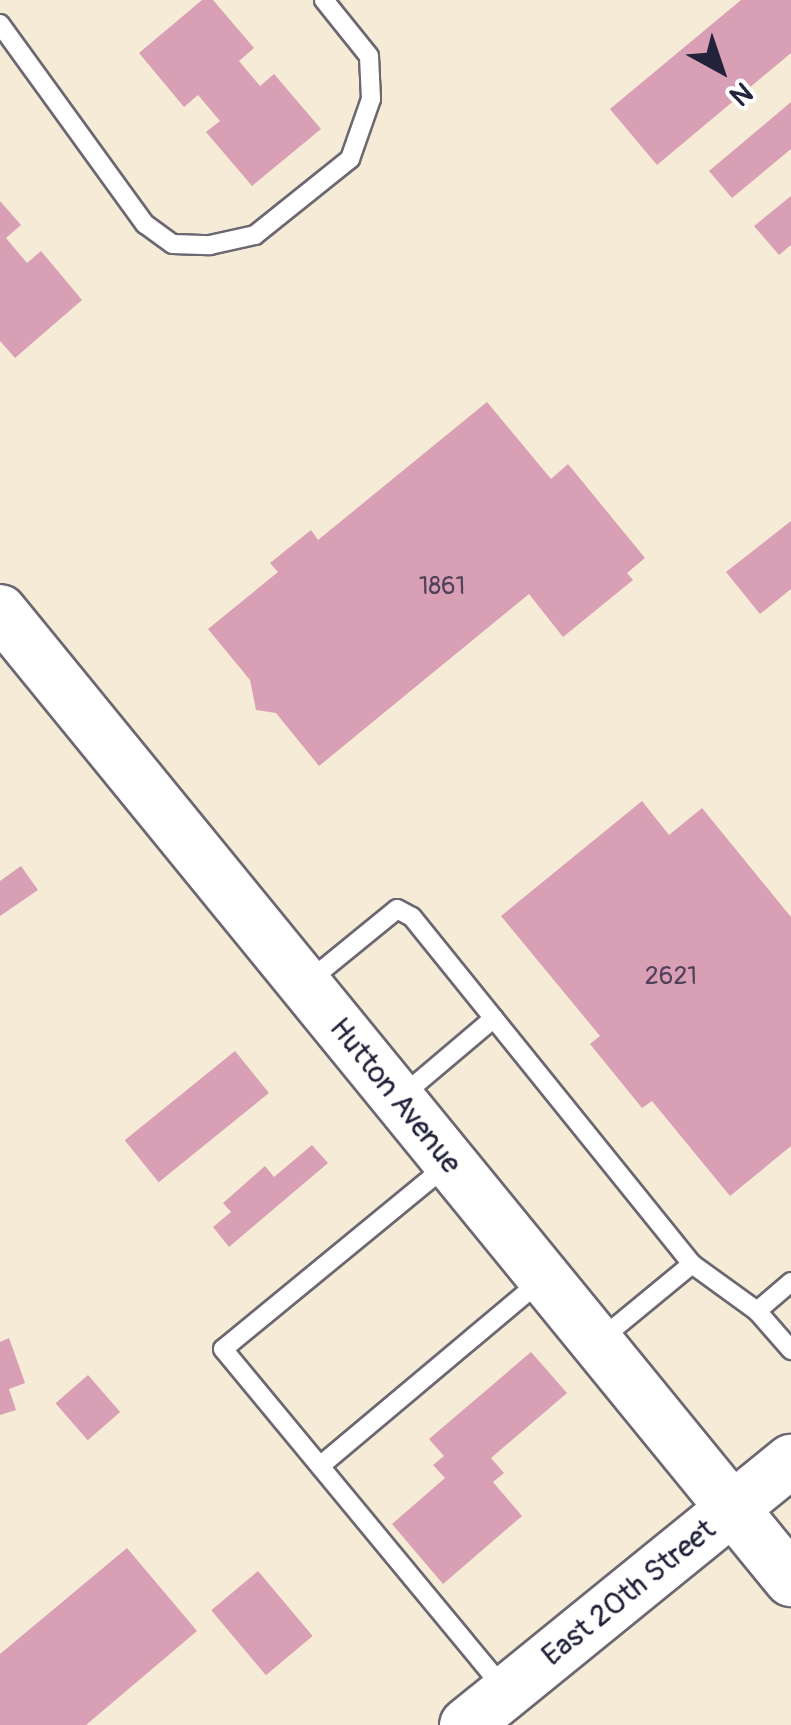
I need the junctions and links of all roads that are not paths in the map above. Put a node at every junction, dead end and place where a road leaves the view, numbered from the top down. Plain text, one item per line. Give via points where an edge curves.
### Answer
1 (324, 0) edge
2 (0, 24) edge
3 (0, 611) edge
4 (305, 985) junction
5 (494, 1018) junction
6 (398, 1099) junction
7 (450, 1163) junction
8 (692, 1264) junction
9 (544, 1278) junction
10 (791, 1282) edge
11 (757, 1311) junction
12 (597, 1343) junction
13 (791, 1350) edge
14 (791, 1461) edge
15 (320, 1466) junction
16 (733, 1509) junction
17 (791, 1580) edge
18 (506, 1692) junction
19 (466, 1725) edge

1 - 2 lane via 370,56 371,98 350,159 254,235 210,245 173,244 144,224
3 - 4 main road, Hutton Avenue
4 - 5 lane via 397,909
4 - 6 main road, Hutton Avenue
5 - 6 lane
5 - 8 lane
6 - 7 main road, Hutton Avenue
7 - 9 main road, Hutton Avenue
7 - 15 lane via 223,1350
8 - 11 lane
8 - 12 lane
9 - 12 main road, Hutton Avenue
9 - 15 lane
10 - 11 lane
11 - 13 lane
12 - 16 main road, Hutton Avenue
14 - 16 main road, East 20th Street
15 - 18 lane
16 - 17 main road, Hutton Avenue
16 - 18 main road, East 20th Street
18 - 19 main road, East 20th Street

